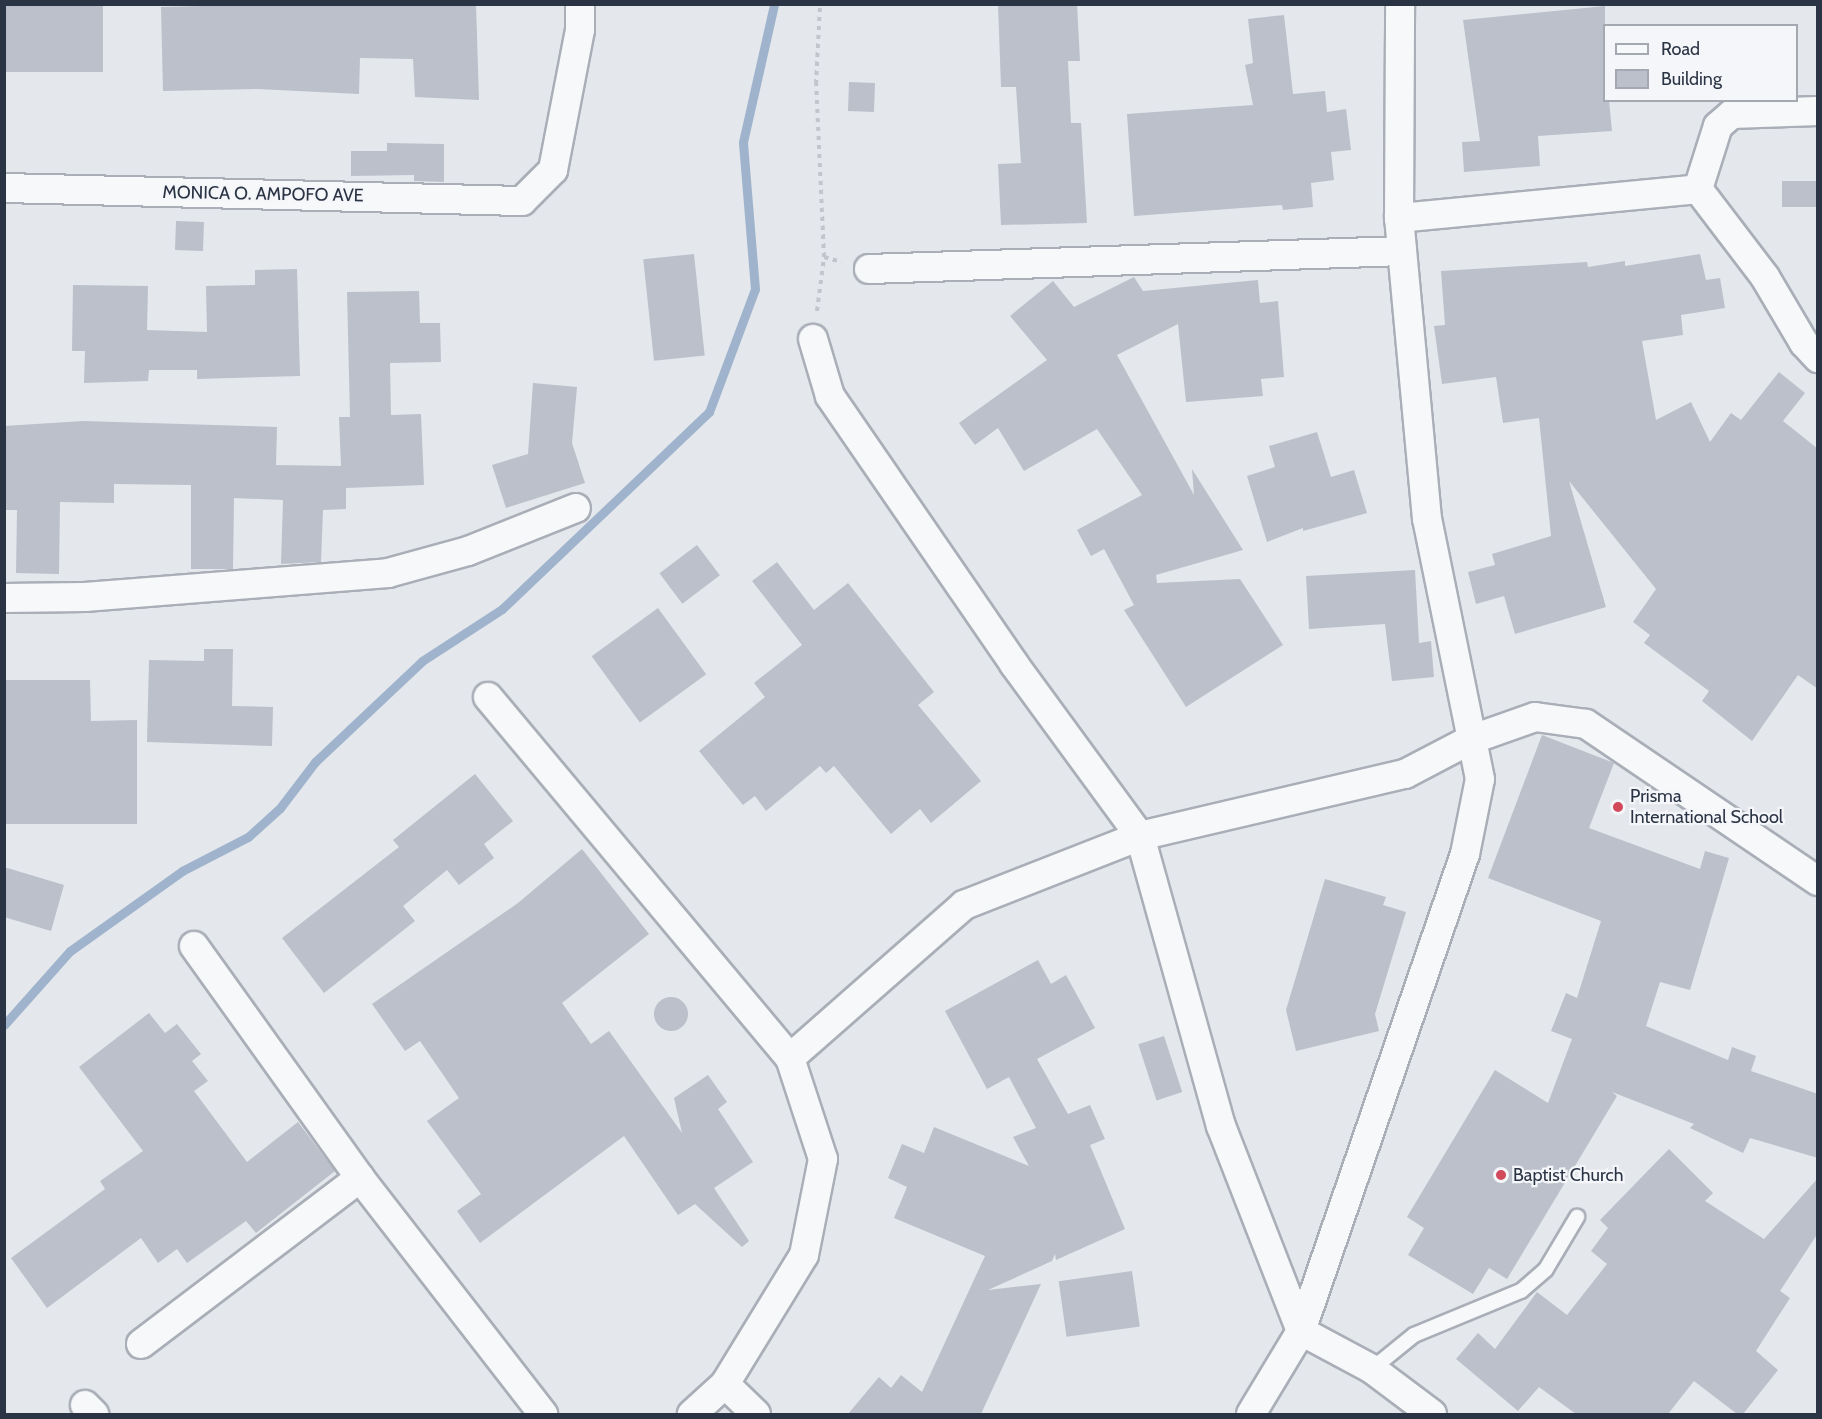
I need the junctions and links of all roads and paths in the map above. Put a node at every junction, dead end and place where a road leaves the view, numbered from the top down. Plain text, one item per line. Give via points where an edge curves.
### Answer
1 (580, 4) edge
2 (820, 4) edge
3 (1400, 4) edge
4 (1818, 111) edge
5 (4, 188) edge
6 (1698, 189) junction
7 (1399, 218) junction
8 (1402, 251) junction
9 (869, 269) dead end
10 (813, 339) joint
11 (1818, 357) edge
12 (576, 508) dead end
13 (4, 598) edge
14 (489, 697) dead end
15 (1470, 740) junction
16 (1140, 836) junction
17 (1818, 881) edge
18 (194, 945) dead end
19 (790, 1058) junction
20 (360, 1178) junction
21 (1577, 1217) dead end
22 (1301, 1331) junction
23 (141, 1344) dead end
24 (1372, 1369) junction
25 (725, 1384) junction
26 (543, 1414) edge
27 (692, 1414) edge
28 (756, 1414) edge
29 (1251, 1414) edge
30 (1432, 1414) edge

1 - 5 street, MONICA O. AMPOFO AVE via 580,30 553,170 522,201
2 - 10 path via 816,84 824,257
3 - 7 street
4 - 6 street via 1732,114 1718,126
6 - 7 street
6 - 11 street via 1765,277 1804,343
7 - 8 street
8 - 9 street
8 - 15 street via 1427,519
10 - 16 street via 830,396 1014,664
12 - 13 street via 468,551 388,573 85,597
14 - 19 street
15 - 16 street via 1405,774
15 - 17 street via 1535,717 1586,724
15 - 22 street via 1480,779 1465,854
16 - 19 street via 964,905
16 - 22 street via 1221,1126
18 - 20 street
19 - 25 street via 823,1159 804,1256
20 - 23 street
20 - 26 street
21 - 24 lane via 1546,1269 1521,1291 1414,1335
22 - 24 street
22 - 29 street
24 - 30 street
25 - 27 street
25 - 28 street

